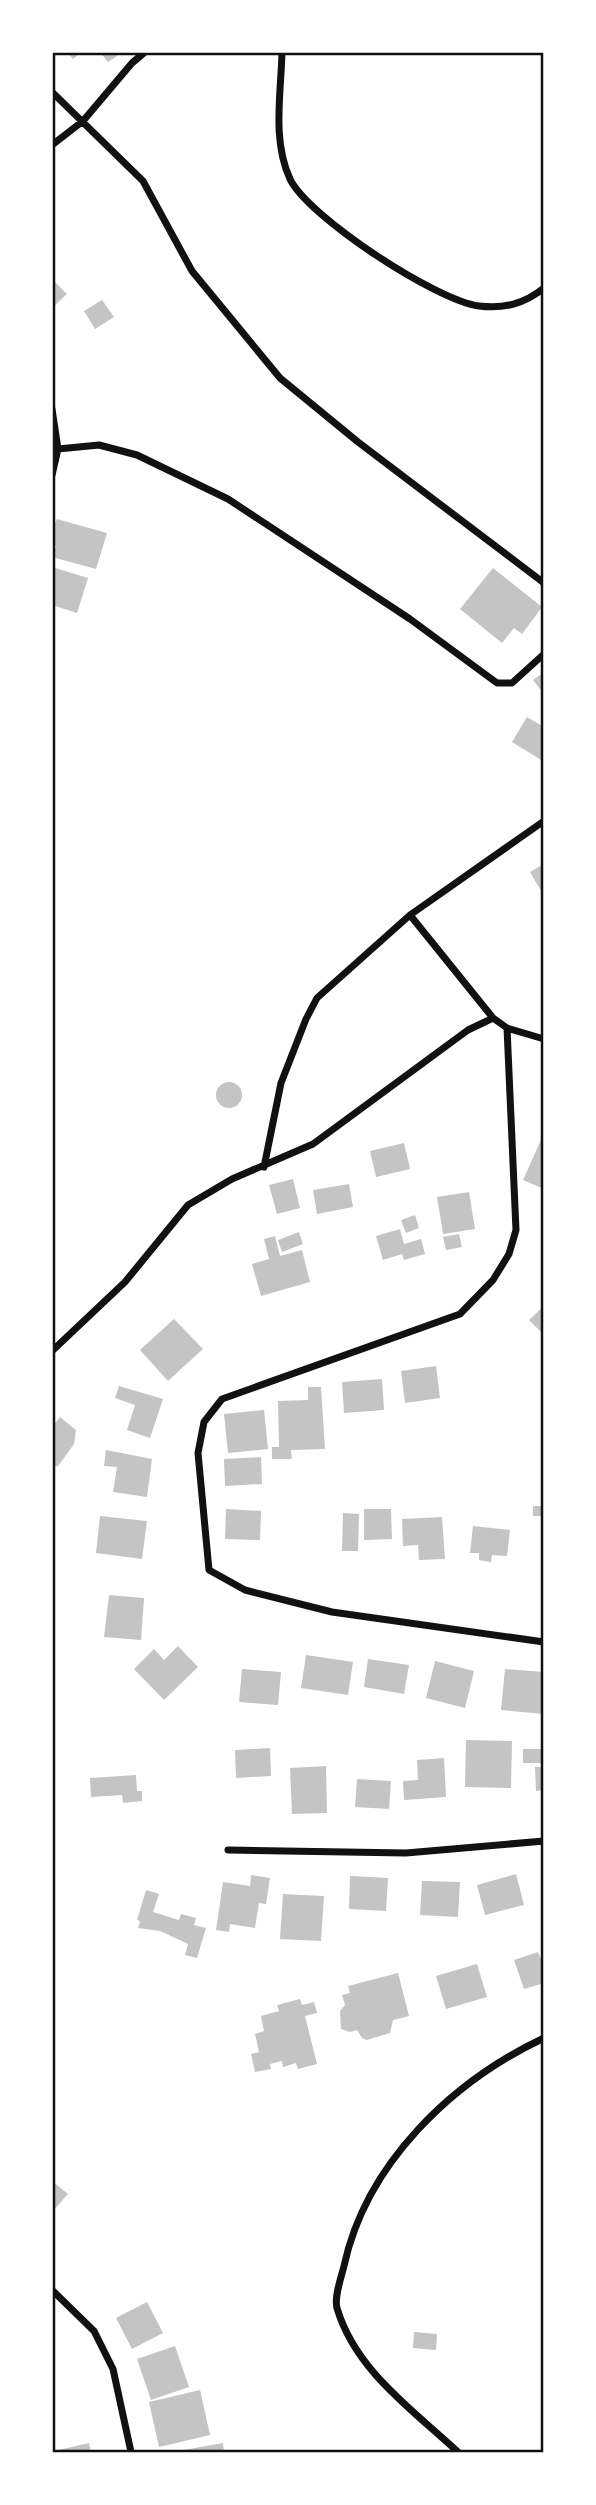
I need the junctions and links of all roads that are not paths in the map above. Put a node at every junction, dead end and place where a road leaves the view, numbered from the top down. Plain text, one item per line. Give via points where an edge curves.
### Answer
1 (145, 52) edge
2 (282, 52) edge
3 (52, 92) edge
4 (83, 121) junction
5 (52, 145) edge
6 (544, 288) edge
7 (52, 409) edge
8 (58, 449) junction
9 (52, 475) edge
10 (544, 583) edge
11 (544, 654) edge
12 (544, 821) edge
13 (410, 915) junction
14 (493, 1018) junction
15 (507, 1028) junction
16 (544, 1039) edge
17 (264, 1167) junction
18 (52, 1351) edge
19 (544, 1643) edge
20 (544, 1841) edge
21 (228, 1850) dead end
22 (544, 2038) edge
23 (52, 2290) edge
24 (131, 2452) edge
25 (458, 2452) edge

1 - 4 street
2 - 6 street via 279,146 291,182 319,213 401,272 475,306 518,304
3 - 4 street
4 - 5 street
4 - 10 street via 143,181 192,271 280,378
7 - 8 street
8 - 9 street
8 - 11 street via 99,445 137,455 228,499 410,619 497,683 512,683
12 - 13 street
13 - 14 street
13 - 17 street via 317,998 281,1083
14 - 15 street
14 - 17 street via 468,1030 313,1144
15 - 16 street
15 - 19 street via 516,1230 509,1254 493,1280 460,1314 222,1399 204,1422 199,1466 209,1570 245,1590 332,1612
17 - 18 street via 188,1205 125,1282
20 - 21 street via 407,1853
22 - 25 street via 515,2052 438,2107 404,2146 376,2186 350,2239 336,2305 353,2348 379,2379
23 - 24 street via 94,2331 108,2359

